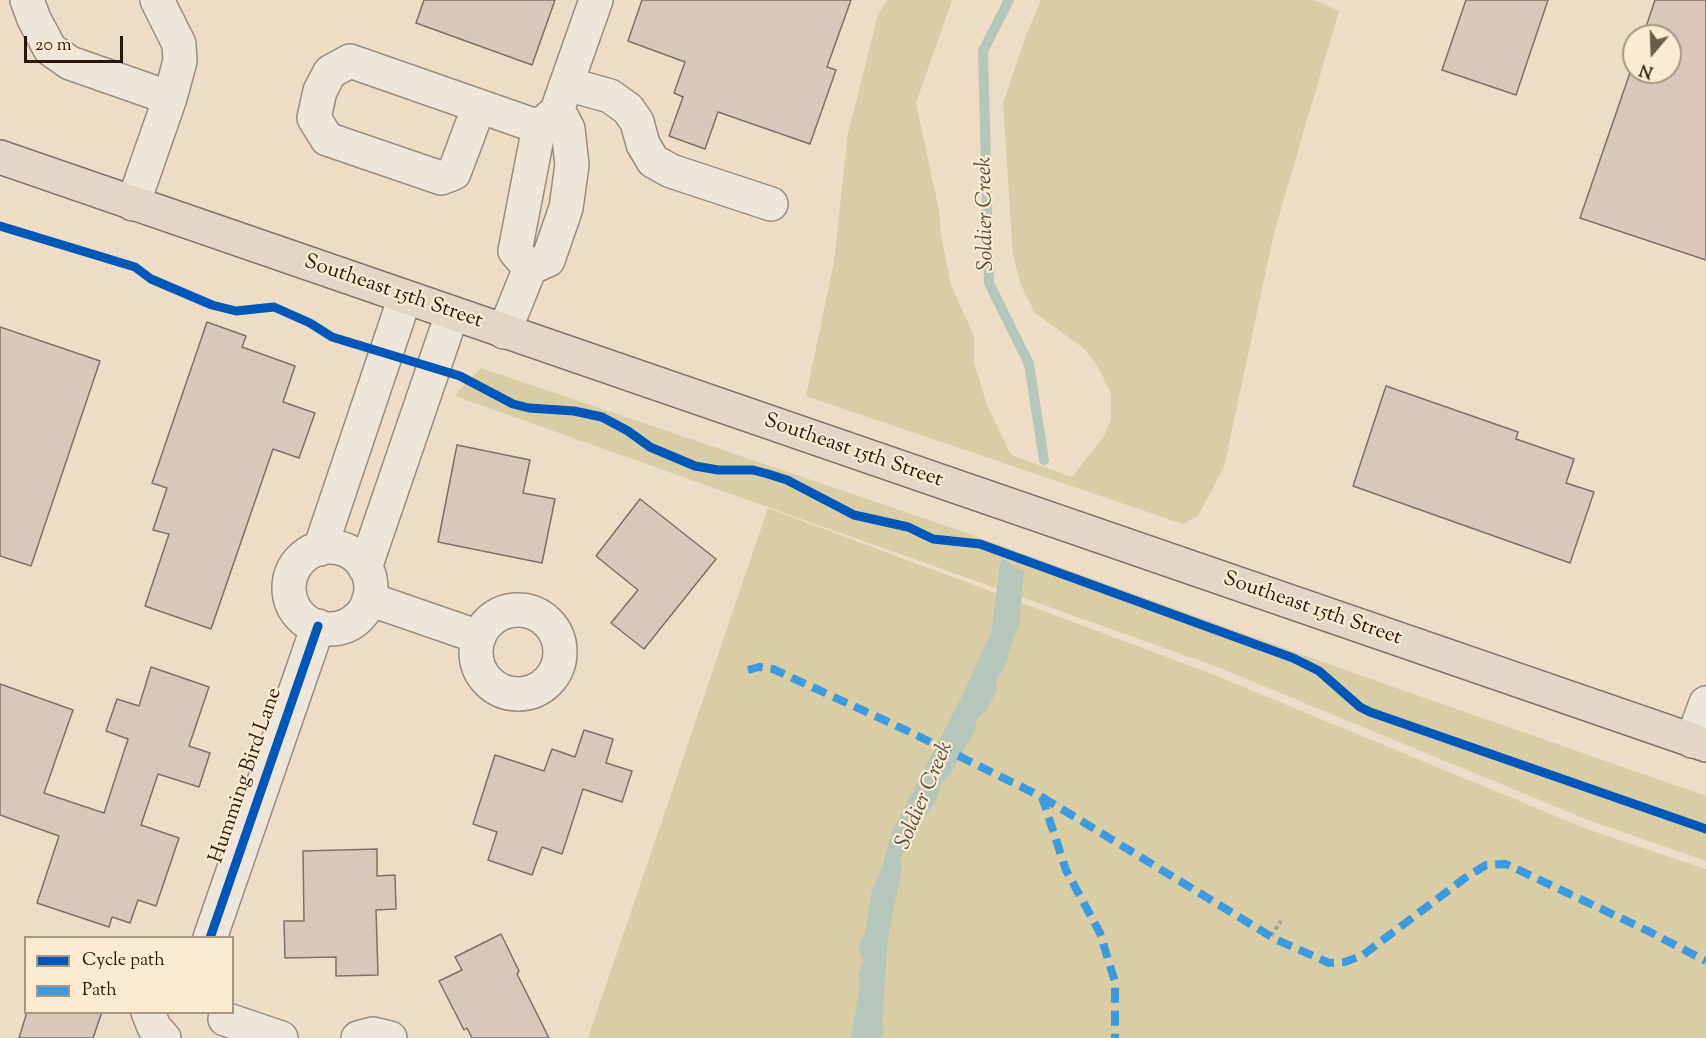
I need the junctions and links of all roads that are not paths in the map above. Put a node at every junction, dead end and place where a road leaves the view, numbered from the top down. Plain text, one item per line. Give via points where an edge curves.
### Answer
1 (27, 0) edge
2 (157, 0) edge
3 (596, 0) edge
4 (170, 98) junction
5 (479, 106) junction
6 (555, 107) junction
7 (0, 157) edge
8 (134, 204) junction
9 (771, 204) dead end
10 (405, 297) junction
11 (452, 314) junction
12 (504, 332) junction
13 (364, 419) junction
14 (411, 435) junction
15 (320, 549) junction
16 (367, 584) junction
17 (318, 626) junction
18 (479, 637) dead end
19 (1706, 703) edge
20 (1699, 743) edge
21 (211, 936) edge
22 (149, 1014) edge
23 (221, 1023) edge
24 (164, 1038) edge
25 (281, 1038) edge
26 (358, 1038) edge
27 (390, 1038) edge

1 - 4 street via 50,49 70,63
2 - 4 street via 179,44 180,61
3 - 6 street
4 - 8 street
5 - 5 street via 350,61 330,72 320,91 314,118 327,139 441,178 454,173
5 - 6 street
6 - 9 street via 610,96 638,122 643,144 653,161 671,171
6 - 12 street via 568,129 572,165 566,208 548,260 530,268
7 - 8 main road, Southeast 15th Street
8 - 10 main road, Southeast 15th Street
10 - 11 main road, Southeast 15th Street
10 - 13 street
11 - 12 main road, Southeast 15th Street
11 - 14 street
12 - 20 main road, Southeast 15th Street
13 - 14 street
13 - 15 street
14 - 16 street
15 - 16 street via 332,547 358,558
15 - 17 street via 299,562 290,582 295,607 304,619
16 - 17 street via 362,614 348,624
16 - 18 street
17 - 21 street, Humming Bird Lane
19 - 20 street
22 - 24 street
23 - 25 street
26 - 27 street via 373,1034

